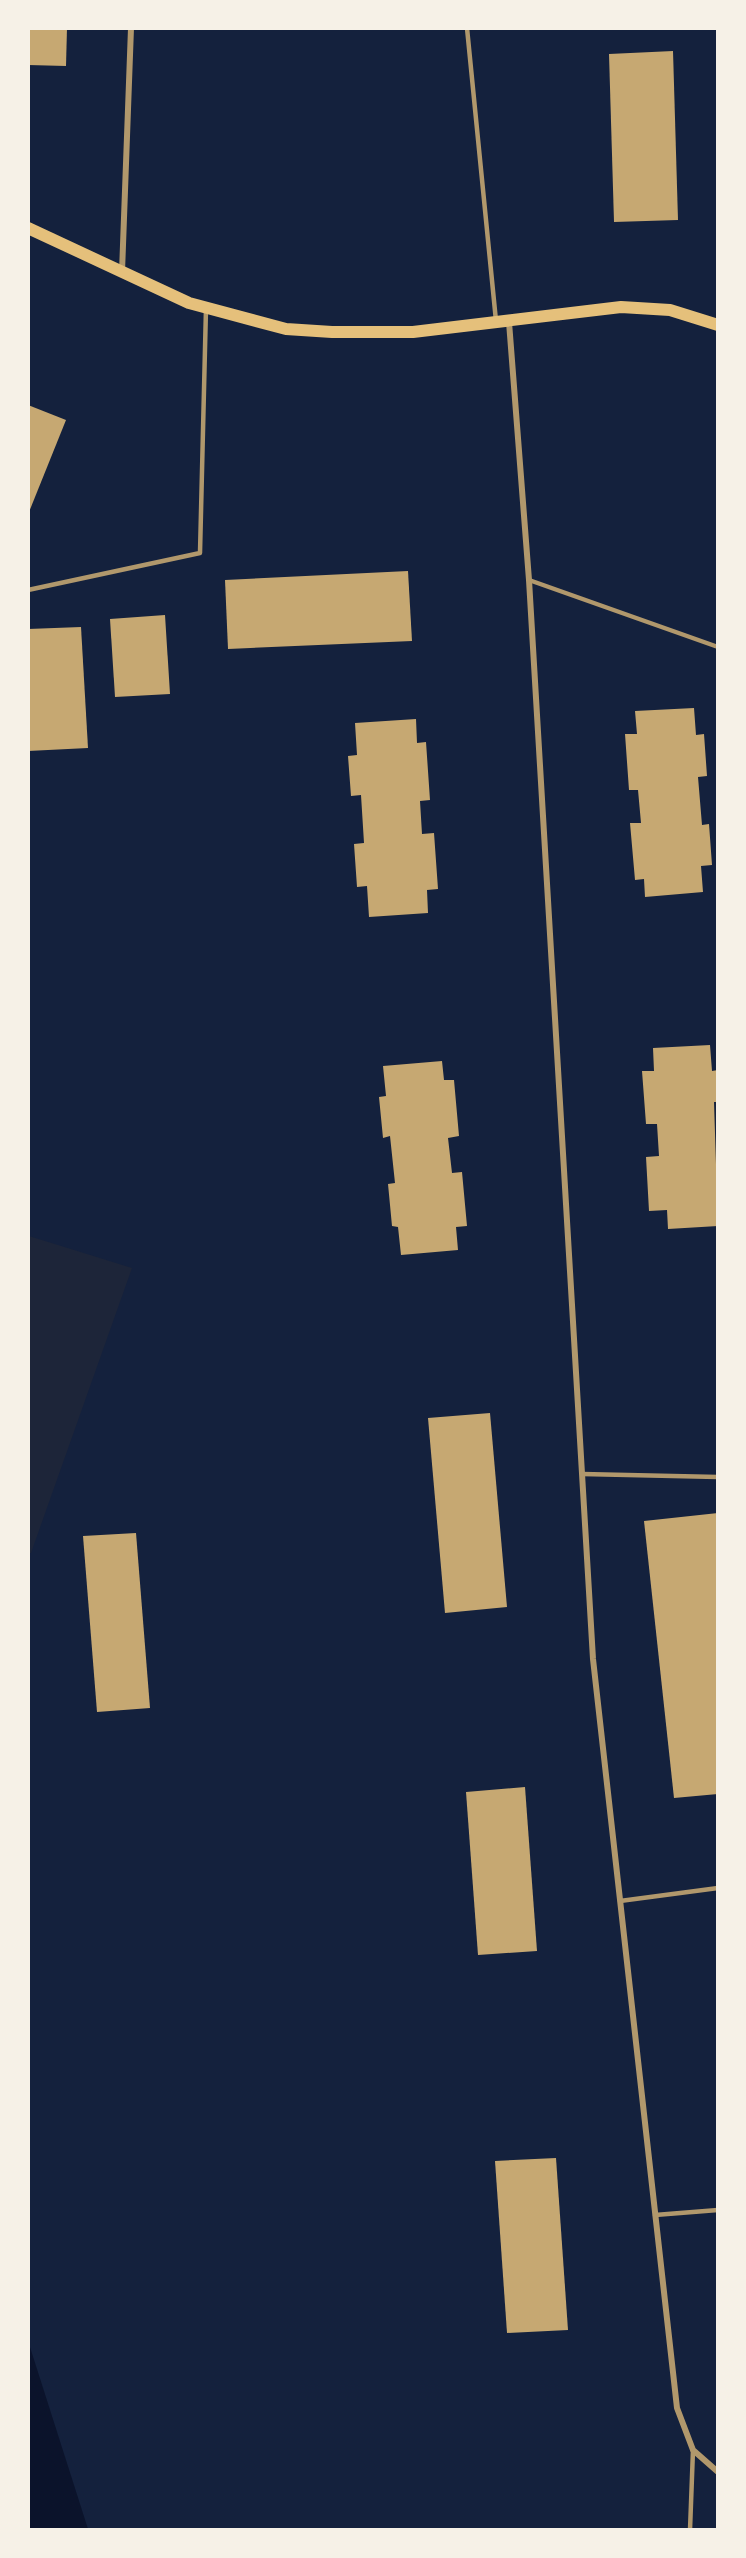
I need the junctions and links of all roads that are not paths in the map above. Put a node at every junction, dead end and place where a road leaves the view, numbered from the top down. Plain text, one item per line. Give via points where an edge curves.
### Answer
1 (131, 28) edge
2 (467, 28) edge
3 (28, 228) edge
4 (122, 272) junction
5 (206, 308) junction
6 (502, 323) junction
7 (717, 325) edge
8 (529, 580) junction
9 (28, 590) edge
10 (717, 647) edge
11 (582, 1474) junction
12 (717, 1477) edge
13 (717, 1888) edge
14 (620, 1901) junction
15 (717, 2210) edge
16 (655, 2215) junction
17 (693, 2450) junction
18 (717, 2472) edge
19 (690, 2529) edge

1 - 4 street
2 - 6 lane
3 - 4 main road
4 - 5 main road
5 - 6 main road via 286,329 332,333 414,332
5 - 9 lane via 200,553
6 - 7 main road via 621,307 670,310
6 - 8 street
8 - 10 lane
8 - 11 street
11 - 12 lane
11 - 14 street via 593,1659
13 - 14 lane
14 - 16 street
15 - 16 lane
16 - 17 street via 677,2408
17 - 18 street
17 - 19 lane

